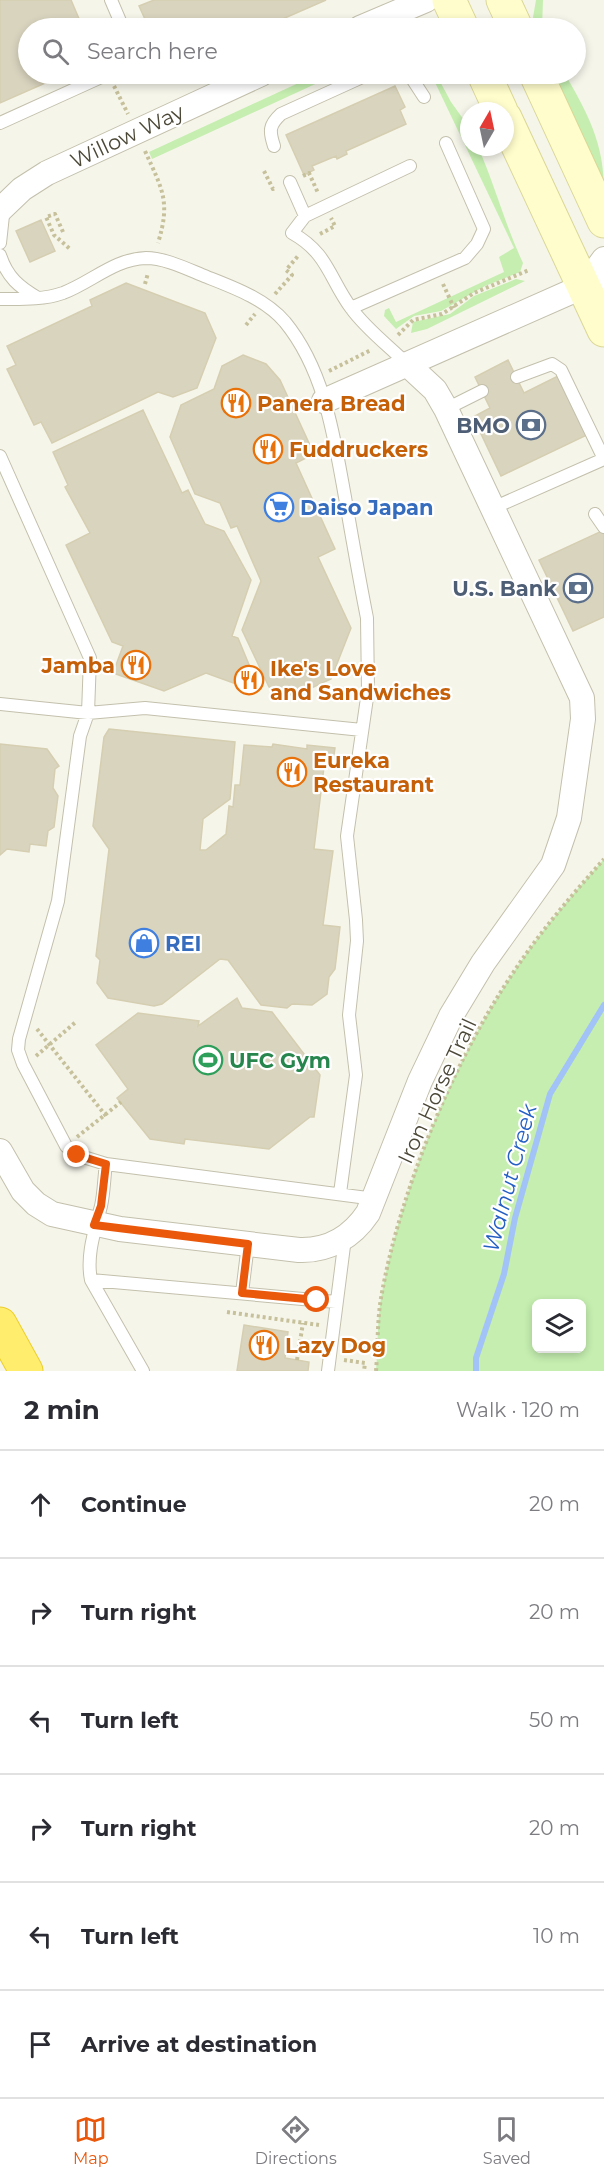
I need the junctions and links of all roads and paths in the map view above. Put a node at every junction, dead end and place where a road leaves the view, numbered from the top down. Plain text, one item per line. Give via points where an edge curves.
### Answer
1 (111, 0) edge
2 (426, 0) edge
3 (449, 0) edge
4 (503, 0) edge
5 (119, 18) edge
6 (384, 18) edge
7 (457, 18) edge
8 (511, 18) edge
9 (93, 84) edge
10 (113, 84) edge
11 (239, 84) edge
12 (347, 84) edge
13 (416, 84) edge
14 (489, 84) edge
15 (541, 84) edge
16 (424, 97) dead end
17 (497, 102) edge
18 (0, 123) edge
19 (136, 132) junction
20 (514, 135) edge
21 (446, 143) dead end
22 (274, 146) dead end
23 (410, 166) dead end
24 (290, 182) dead end
25 (2, 208) edge
26 (305, 216) junction
27 (604, 221) edge
28 (63, 232) dead end
29 (0, 243) edge
30 (70, 249) dead end
31 (0, 255) edge
32 (153, 259) junction
33 (604, 259) edge
34 (436, 270) junction
35 (529, 270) dead end
36 (145, 284) dead end
37 (594, 284) edge
38 (39, 298) junction
39 (0, 299) edge
40 (351, 308) junction
41 (454, 308) junction
42 (604, 330) edge
43 (385, 342) junction
44 (406, 364) junction
45 (517, 377) dead end
46 (321, 390) junction
47 (482, 391) dead end
48 (446, 409) junction
49 (0, 456) edge
50 (604, 458) edge
51 (493, 508) junction
52 (595, 514) dead end
53 (604, 528) edge
54 (0, 704) edge
55 (88, 713) junction
56 (593, 717) edge
57 (362, 730) junction
58 (604, 858) edge
59 (25, 1015) junction
60 (77, 1021) dead end
61 (50, 1044) junction
62 (23, 1064) junction
63 (121, 1102) dead end
64 (106, 1116) junction
65 (66, 1146) junction
66 (0, 1151) edge
67 (106, 1164) junction
68 (340, 1193) junction
69 (375, 1198) junction
70 (94, 1225) junction
71 (345, 1237) junction
72 (248, 1244) junction
73 (91, 1280) junction
74 (242, 1293) junction
75 (336, 1302) junction
76 (227, 1312) dead end
77 (303, 1323) junction
78 (0, 1324) edge
79 (297, 1360) dead end
80 (329, 1365) edge
81 (26, 1371) edge
82 (143, 1371) edge
83 (364, 1371) edge
84 (376, 1371) edge

1 - 5 lane
2 - 6 street
3 - 7 main road
4 - 8 main road
9 - 18 lane
10 - 19 path
11 - 19 street, Willow Way
12 - 22 lane via 281,114 269,131
13 - 16 lane
14 - 17 main road
15 - 27 main road
19 - 25 street, Willow Way via 47,173
19 - 32 path via 165,200 165,222
20 - 37 main road
21 - 34 lane via 484,229 465,258
23 - 26 lane
24 - 26 lane
25 - 29 lane
26 - 40 lane via 292,234 310,244 323,258
28 - 30 path via 55,214 46,217 54,235
31 - 38 lane via 5,270 20,287
32 - 36 path
32 - 38 lane via 132,260 64,292
32 - 46 lane via 241,290 267,305 285,322 306,354
33 - 37 street
34 - 40 lane
34 - 41 path
35 - 41 path via 474,294
37 - 42 main road
37 - 44 street
38 - 39 lane
40 - 43 lane
41 - 43 path via 413,320 403,332
43 - 44 lane
43 - 46 path
44 - 46 street
44 - 48 street via 435,390
45 - 50 lane via 552,364 561,370
46 - 57 lane via 367,618 368,692
47 - 48 lane
48 - 51 street
49 - 55 lane via 90,658
50 - 51 lane
51 - 56 street
52 - 53 lane
54 - 55 lane
55 - 57 lane via 145,708
55 - 59 lane via 80,736 58,901
56 - 69 street via 554,865 483,963 451,1016 420,1082
57 - 68 lane via 347,836 357,941 348,1015 356,1075
58 - 84 path, Iron Horse Trail via 510,976 433,1127 390,1251 381,1301
59 - 61 path
59 - 62 lane via 18,1050
60 - 61 path
61 - 62 path
61 - 64 path
62 - 65 lane
63 - 64 path
64 - 65 path
65 - 67 lane via 77,1155
66 - 70 street via 23,1191 36,1204 52,1214
67 - 68 lane
67 - 70 lane via 101,1206
68 - 69 lane
69 - 71 street via 360,1225
70 - 72 street
70 - 73 lane
71 - 72 street via 313,1250
71 - 75 lane
72 - 74 lane
73 - 74 lane
73 - 82 lane
74 - 75 lane
75 - 80 lane
76 - 77 path
77 - 79 path
77 - 80 path via 319,1325 315,1358
78 - 81 highway
80 - 83 path via 365,1363

